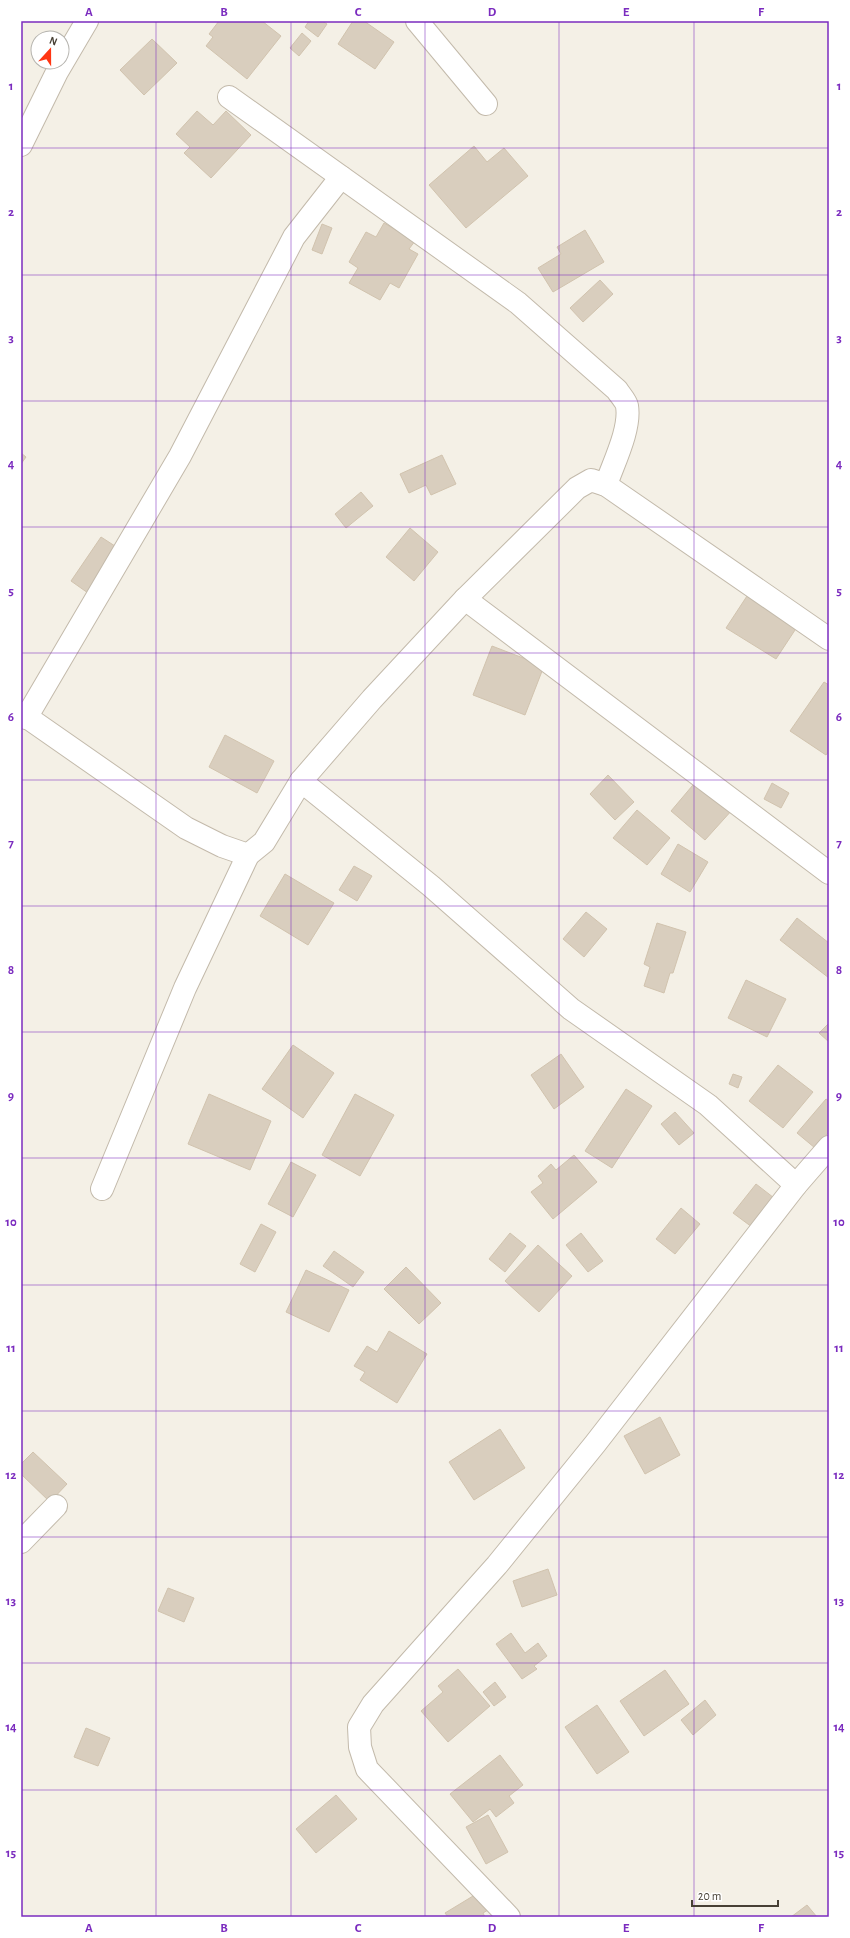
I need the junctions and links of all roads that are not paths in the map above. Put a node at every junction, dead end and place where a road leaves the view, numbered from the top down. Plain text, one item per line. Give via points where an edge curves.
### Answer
1 (87, 21) edge
2 (417, 21) edge
3 (228, 97) dead end
4 (486, 104) dead end
5 (21, 145) edge
6 (342, 177) junction
7 (606, 485) junction
8 (465, 599) junction
9 (829, 639) edge
10 (24, 715) edge
11 (301, 781) junction
12 (248, 855) junction
13 (829, 873) edge
14 (829, 1147) edge
15 (796, 1185) junction
16 (102, 1189) dead end
17 (56, 1506) dead end
18 (21, 1542) edge
19 (509, 1917) edge

1 - 5 street via 57,72
2 - 4 street
3 - 6 street
6 - 7 street via 518,303 617,390 627,405 627,418
6 - 10 street via 294,237 180,456
7 - 8 street via 591,480 577,488
7 - 9 street
8 - 11 street via 372,699
8 - 13 street
10 - 12 street via 186,828 222,846
11 - 12 street via 264,842
11 - 15 street via 431,886 571,1009 708,1105
12 - 16 street via 185,988
14 - 15 street
15 - 19 street via 586,1456 497,1565 373,1704 359,1727 360,1747 367,1769
17 - 18 street

